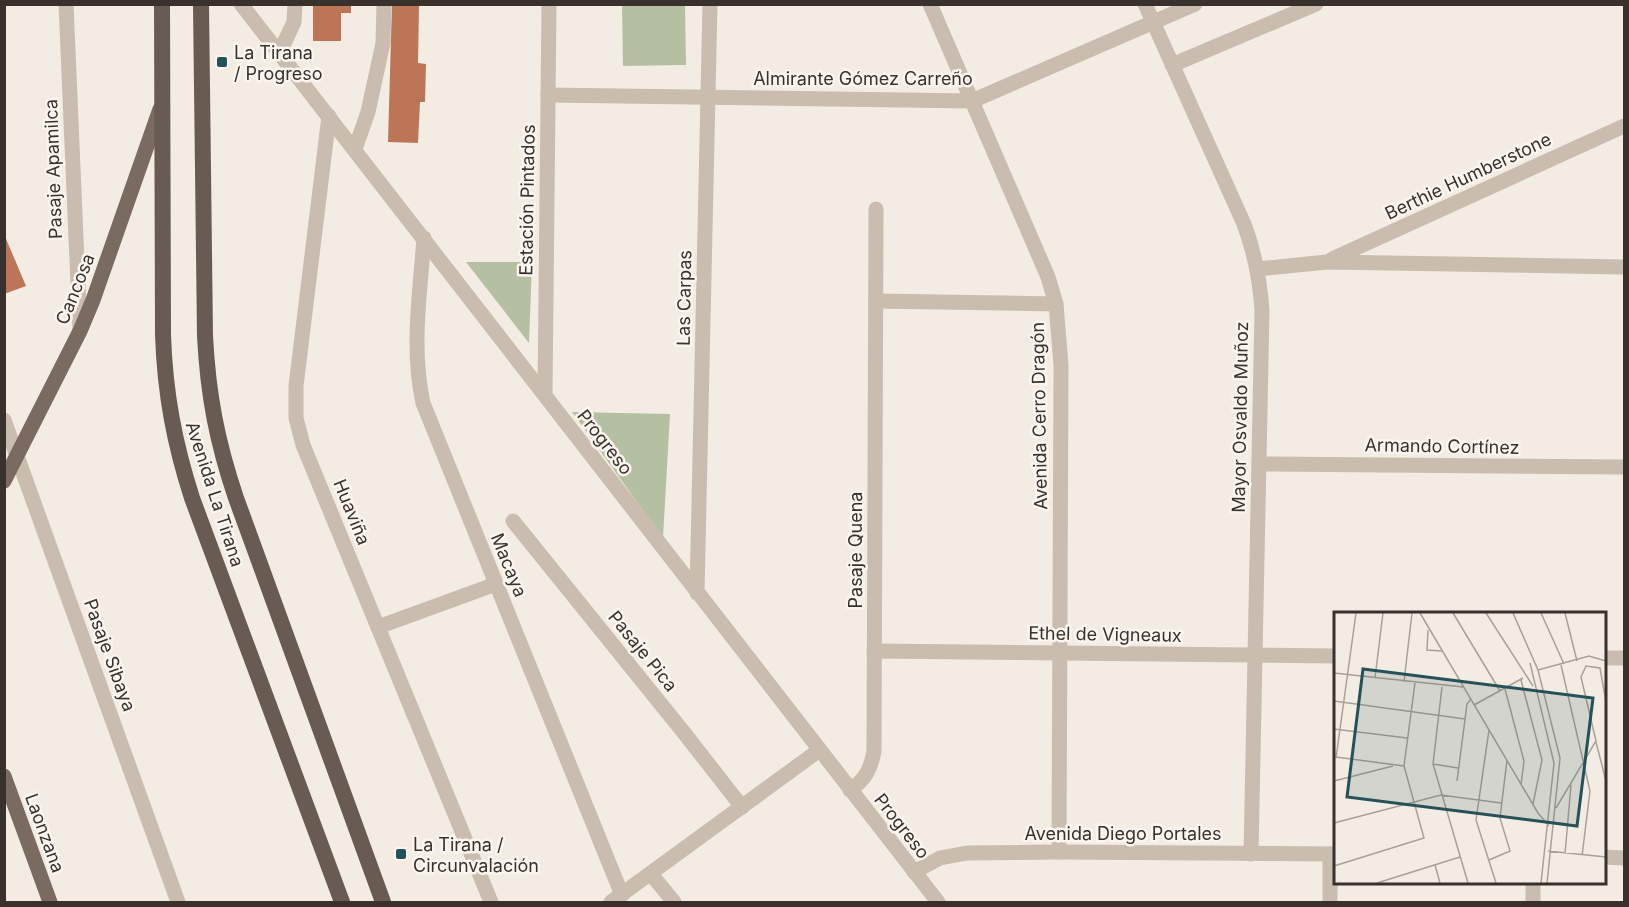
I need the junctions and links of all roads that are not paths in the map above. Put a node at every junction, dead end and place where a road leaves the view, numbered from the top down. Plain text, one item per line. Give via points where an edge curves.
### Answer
1 (66, 4) edge
2 (162, 4) edge
3 (201, 4) edge
4 (241, 4) edge
5 (295, 4) edge
6 (384, 4) edge
7 (549, 4) edge
8 (710, 4) edge
9 (930, 4) edge
10 (1145, 4) edge
11 (1195, 4) edge
12 (1316, 4) edge
13 (1154, 22) junction
14 (280, 52) junction
15 (1172, 65) junction
16 (548, 95) junction
17 (708, 97) junction
18 (972, 101) junction
19 (162, 103) junction
20 (329, 116) junction
21 (1624, 126) edge
22 (355, 149) junction
23 (876, 209) dead end
24 (424, 238) junction
25 (1327, 262) junction
26 (1624, 267) edge
27 (1257, 269) junction
28 (876, 301) junction
29 (1056, 304) junction
30 (80, 331) junction
31 (545, 395) junction
32 (4, 420) edge
33 (18, 455) junction
34 (1259, 464) junction
35 (1624, 467) edge
36 (4, 481) edge
37 (513, 521) dead end
38 (496, 584) junction
39 (697, 593) junction
40 (378, 627) junction
41 (874, 651) junction
42 (1060, 653) junction
43 (1255, 655) junction
44 (1334, 656) edge
45 (1605, 658) edge
46 (1624, 658) edge
47 (818, 751) junction
48 (4, 776) edge
49 (850, 790) junction
50 (742, 807) junction
51 (1059, 852) junction
52 (1251, 854) junction
53 (1333, 854) edge
54 (1605, 857) edge
55 (1624, 858) edge
56 (915, 872) junction
57 (651, 874) junction
58 (375, 881) junction
59 (1533, 883) edge
60 (617, 898) edge
61 (50, 903) edge
62 (178, 903) edge
63 (342, 903) edge
64 (383, 903) edge
65 (394, 903) edge
66 (491, 903) edge
67 (674, 903) edge
68 (938, 903) edge
69 (1330, 903) edge
70 (1533, 903) edge

1 - 30 street, Pasaje Apamilca
2 - 19 highway, Avenida La Tirana
3 - 58 highway, Avenida La Tirana via 205,336 212,415 236,498
4 - 14 street, Progreso
5 - 14 street via 294,22
6 - 22 street via 383,43 368,112
7 - 16 street, Estación Pintados
8 - 17 street, Las Carpas
9 - 18 street, Avenida Cerro Dragón
10 - 13 street, Mayor Osvaldo Muñoz
11 - 13 street, Almirante Gómez Carreño
12 - 15 street
13 - 15 street, Mayor Osvaldo Muñoz
13 - 18 street, Almirante Gómez Carreño
14 - 20 street, Progreso
15 - 27 street, Mayor Osvaldo Muñoz via 1244,224
16 - 17 street, Almirante Gómez Carreño
16 - 31 street, Estación Pintados
17 - 18 street, Almirante Gómez Carreño
17 - 39 street, Las Carpas
18 - 29 street, Avenida Cerro Dragón via 1038,251
19 - 30 main road, Cancosa
19 - 63 highway, Avenida La Tirana via 165,376 179,458
20 - 22 street, Progreso
20 - 40 street, Huaviña via 295,394 296,418 303,445
21 - 25 street, Berthie Humberstone
22 - 24 street, Progreso
23 - 28 street, Pasaje Quena
24 - 31 street, Progreso
24 - 38 street, Macaya via 417,345 419,384 429,421
25 - 26 street, Berthie Humberstone
25 - 27 street, Berthie Humberstone
27 - 34 street, Mayor Osvaldo Muñoz via 1262,311
28 - 29 street
28 - 41 street, Pasaje Quena
29 - 42 street, Avenida Cerro Dragón via 1061,365
30 - 33 main road, Cancosa
31 - 39 street, Progreso
32 - 33 street, Pasaje Sibaya
33 - 36 main road, Cancosa
33 - 62 street, Pasaje Sibaya
34 - 35 street, Armando Cortínez
34 - 43 street, Mayor Osvaldo Muñoz
37 - 50 street, Pasaje Pica
38 - 40 street
38 - 60 street, Macaya
39 - 47 street, Progreso
40 - 66 street, Huaviña
41 - 42 street, Ethel de Vigneaux
41 - 49 street, Pasaje Quena via 872,764
42 - 43 street, Ethel de Vigneaux
42 - 51 street, Avenida Cerro Dragón
43 - 44 street, Ethel de Vigneaux
43 - 52 street, Mayor Osvaldo Muñoz
45 - 46 street
47 - 49 street, Progreso
47 - 50 street
48 - 61 main road, Laonzana
49 - 56 street, Progreso
50 - 57 street
51 - 52 street, Avenida Diego Portales
51 - 56 street, Avenida Diego Portales via 953,854
52 - 53 street, Avenida Diego Portales
53 - 69 street
54 - 55 street
56 - 68 street, Progreso
57 - 60 street
57 - 67 street
58 - 64 highway, Avenida La Tirana
58 - 65 street
59 - 70 street

